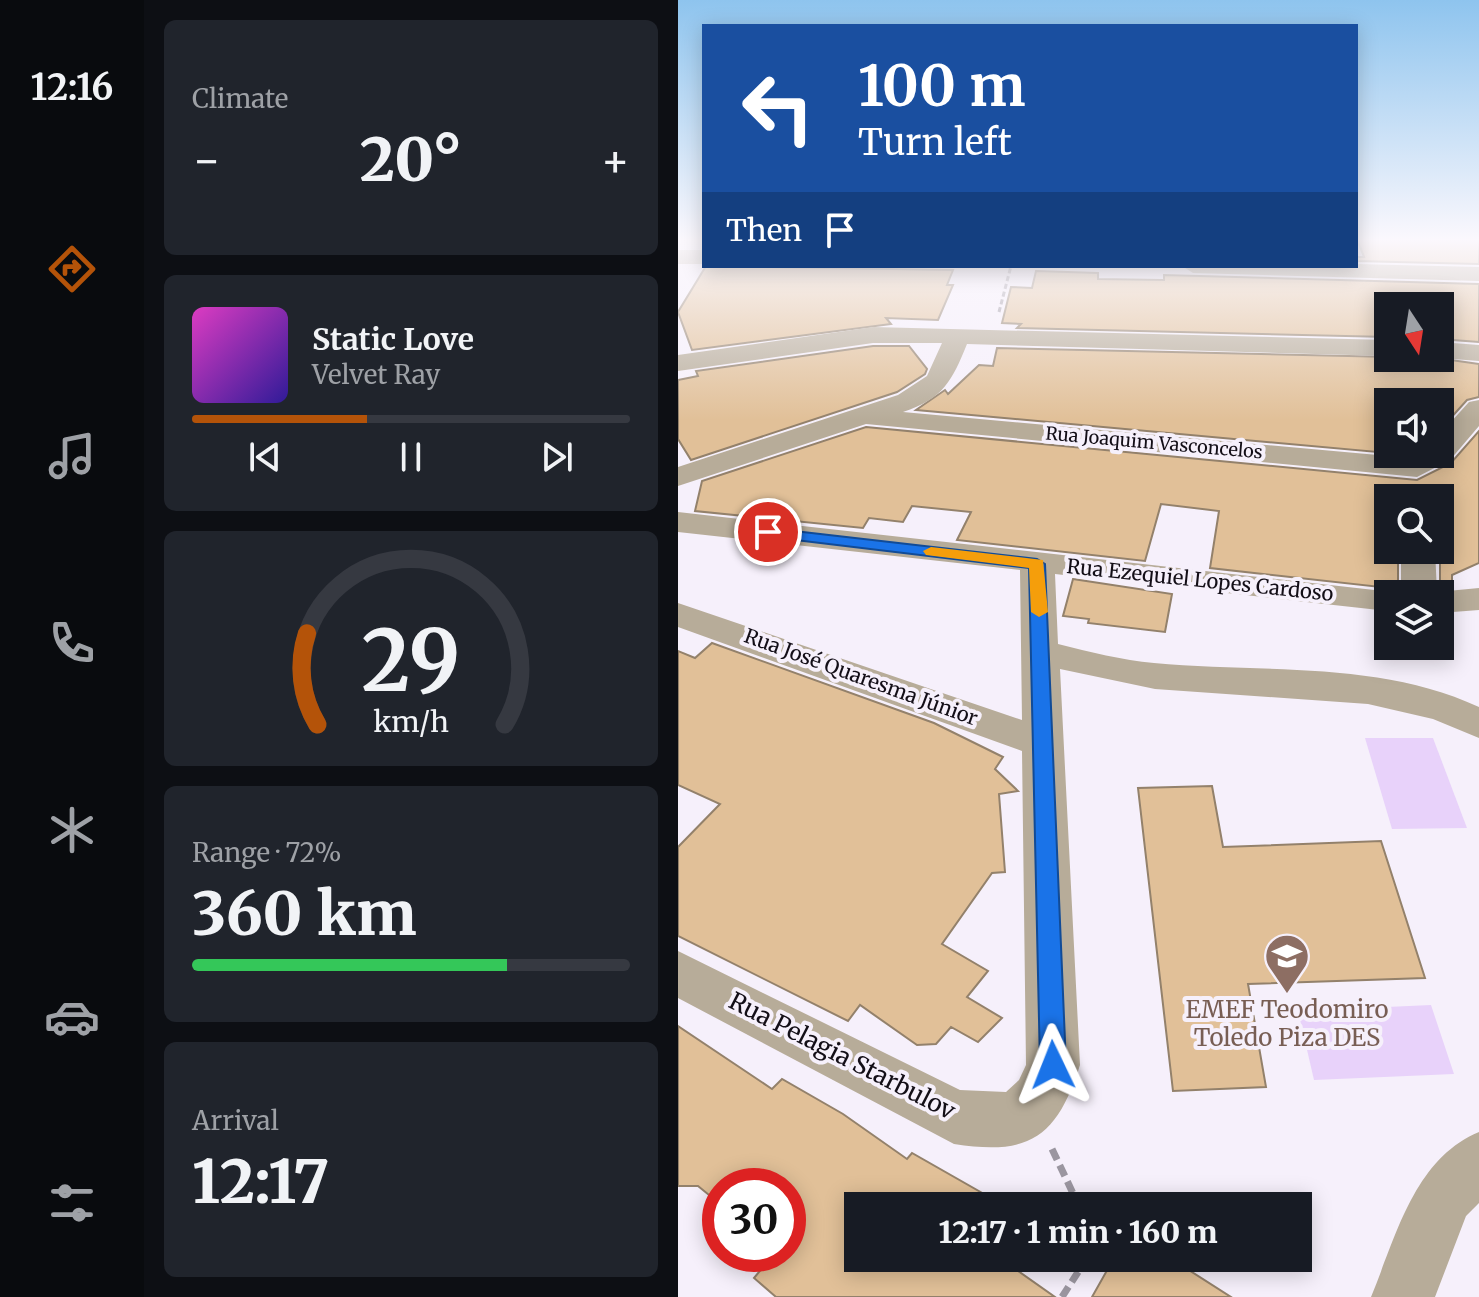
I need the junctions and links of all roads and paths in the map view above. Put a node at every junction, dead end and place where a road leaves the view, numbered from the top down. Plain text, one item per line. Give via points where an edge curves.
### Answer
1 (1002, 300) edge
2 (958, 336) junction
3 (992, 337) junction
4 (1374, 348) edge
5 (1454, 351) edge
6 (1479, 353) edge
7 (678, 363) edge
8 (1479, 408) edge
9 (864, 417) junction
10 (1454, 437) edge
11 (1374, 463) edge
12 (678, 477) edge
13 (678, 522) edge
14 (1037, 564) junction
15 (1374, 599) edge
16 (1479, 599) edge
17 (1454, 601) edge
18 (678, 614) edge
19 (1041, 652) junction
20 (1479, 724) edge
21 (1044, 743) junction
22 (678, 973) edge
23 (1033, 1108) junction
24 (1479, 1161) edge
25 (1072, 1192) edge
26 (1078, 1272) edge
27 (1062, 1297) edge
28 (1403, 1297) edge

1 - 3 path
2 - 3 street
2 - 7 street via 873,335
2 - 9 street via 939,380 927,392
3 - 4 street
5 - 6 street
8 - 10 street, Rua Joaquim Vasconcelos
9 - 11 street, Rua Joaquim Vasconcelos
9 - 12 street
13 - 14 street, Rua Ezequiel Lopes Cardoso
14 - 15 street, Rua Ezequiel Lopes Cardoso
14 - 19 street
16 - 17 street
18 - 21 street, Rua José Quaresma Júnior
19 - 20 street via 1152,676 1416,699
19 - 21 street
21 - 23 street via 1053,1065
22 - 23 street, Rua Pelagia Starbulov via 954,1117 1013,1121
23 - 25 path
24 - 28 street via 1444,1196
26 - 27 path

